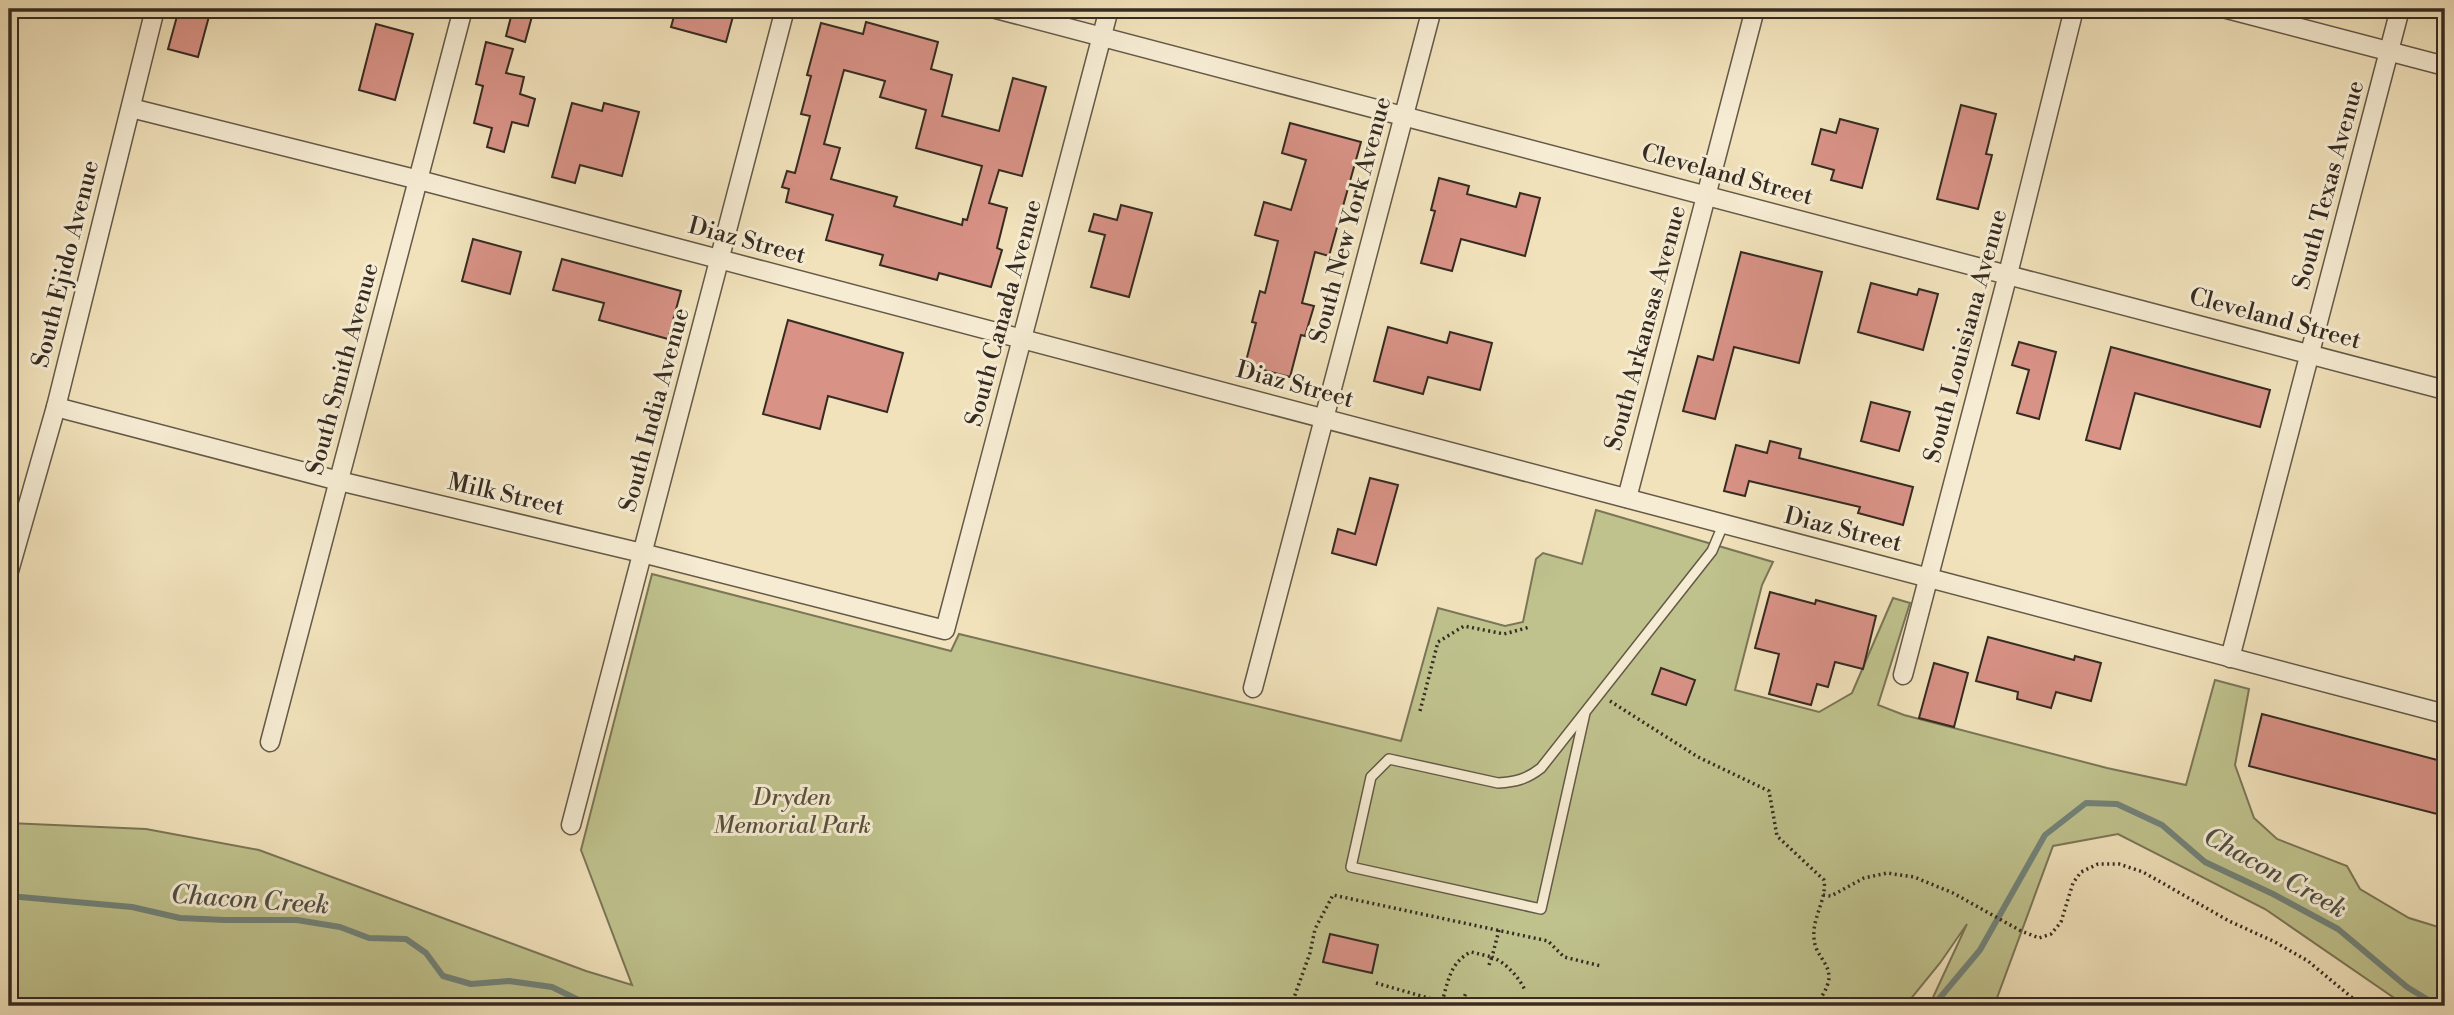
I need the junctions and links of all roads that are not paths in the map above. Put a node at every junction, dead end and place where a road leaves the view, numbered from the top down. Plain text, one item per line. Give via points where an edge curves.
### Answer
1 (155, 9) edge
2 (463, 9) edge
3 (785, 9) edge
4 (996, 9) edge
5 (1108, 9) edge
6 (1432, 9) edge
7 (1755, 9) edge
8 (2074, 9) edge
9 (2227, 9) edge
10 (2400, 9) edge
11 (1101, 36) junction
12 (2389, 51) junction
13 (2445, 66) edge
14 (131, 108) junction
15 (1403, 116) junction
16 (419, 180) junction
17 (1706, 195) junction
18 (721, 259) junction
19 (2008, 274) junction
20 (1023, 339) junction
21 (2311, 354) junction
22 (2445, 390) edge
23 (55, 407) junction
24 (1325, 419) junction
25 (339, 481) junction
26 (1627, 498) junction
27 (1723, 525) junction
28 (642, 553) junction
29 (9, 571) edge
30 (1928, 578) junction
31 (945, 630) joint
32 (2230, 657) junction
33 (1903, 675) dead end
34 (1253, 688) dead end
35 (1585, 713) junction
36 (2445, 714) edge
37 (270, 742) dead end
38 (571, 825) dead end

1 - 14 street, South Ejido Avenue
2 - 16 street, South Smith Avenue
3 - 18 street, South India Avenue
4 - 11 street, Cleveland Street
5 - 11 street, South Canada Avenue
6 - 15 street, South New York Avenue
7 - 17 street, South Arkansas Avenue
8 - 19 street, South Louisiana Avenue
9 - 12 street
10 - 12 street, South Texas Avenue
11 - 15 street, Cleveland Street
11 - 20 street, South Canada Avenue
12 - 13 street
12 - 21 street, South Texas Avenue
14 - 16 street, Diaz Street
14 - 23 street, South Ejido Avenue
15 - 17 street, Cleveland Street
15 - 24 street, South New York Avenue
16 - 18 street, Diaz Street
16 - 25 street, South Smith Avenue
17 - 19 street, Cleveland Street
17 - 26 street, South Arkansas Avenue
18 - 20 street, Diaz Street
18 - 28 street, South India Avenue
19 - 21 street, Cleveland Street
19 - 30 street, South Louisiana Avenue
20 - 24 street, Diaz Street
20 - 31 street, South Canada Avenue
21 - 22 street, Cleveland Street
21 - 32 street, South Texas Avenue
23 - 25 street, Milk Street
23 - 29 street, South Ejido Avenue
24 - 26 street, Diaz Street
24 - 34 street, South New York Avenue
25 - 28 street, Milk Street
25 - 37 street, South Smith Avenue
26 - 27 street, Diaz Street
27 - 30 street, Diaz Street
27 - 35 lane via 1712,551
28 - 31 street, Milk Street
28 - 38 street, South India Avenue
30 - 32 street, Diaz Street
30 - 33 street, South Louisiana Avenue
32 - 36 street, Diaz Street
35 - 35 lane via 1542,908 1351,867 1371,777 1389,760 1498,783 1514,782 1541,768

